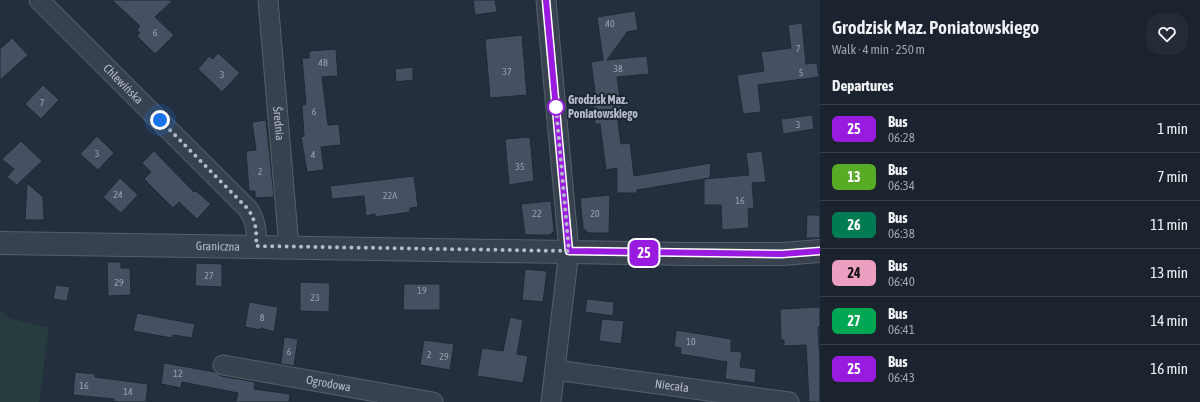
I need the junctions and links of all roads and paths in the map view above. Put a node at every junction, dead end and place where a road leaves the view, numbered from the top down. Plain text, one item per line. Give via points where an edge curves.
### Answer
1 (38, 0) edge
2 (268, 0) edge
3 (546, 0) edge
4 (0, 243) edge
5 (256, 246) junction
6 (289, 247) junction
7 (569, 251) junction
8 (820, 251) edge
9 (223, 366) dead end
10 (555, 370) junction
11 (433, 402) edge
12 (551, 402) edge
13 (789, 402) edge

1 - 5 street, Chlewińska via 248,209 256,226
2 - 6 street, Średnia
3 - 7 street
4 - 5 street, Graniczna
5 - 6 street, Graniczna
6 - 7 street, Graniczna
7 - 8 street, Graniczna via 782,254
7 - 10 street
9 - 11 street, Ogrodowa
10 - 12 street
10 - 13 street, Niecała

